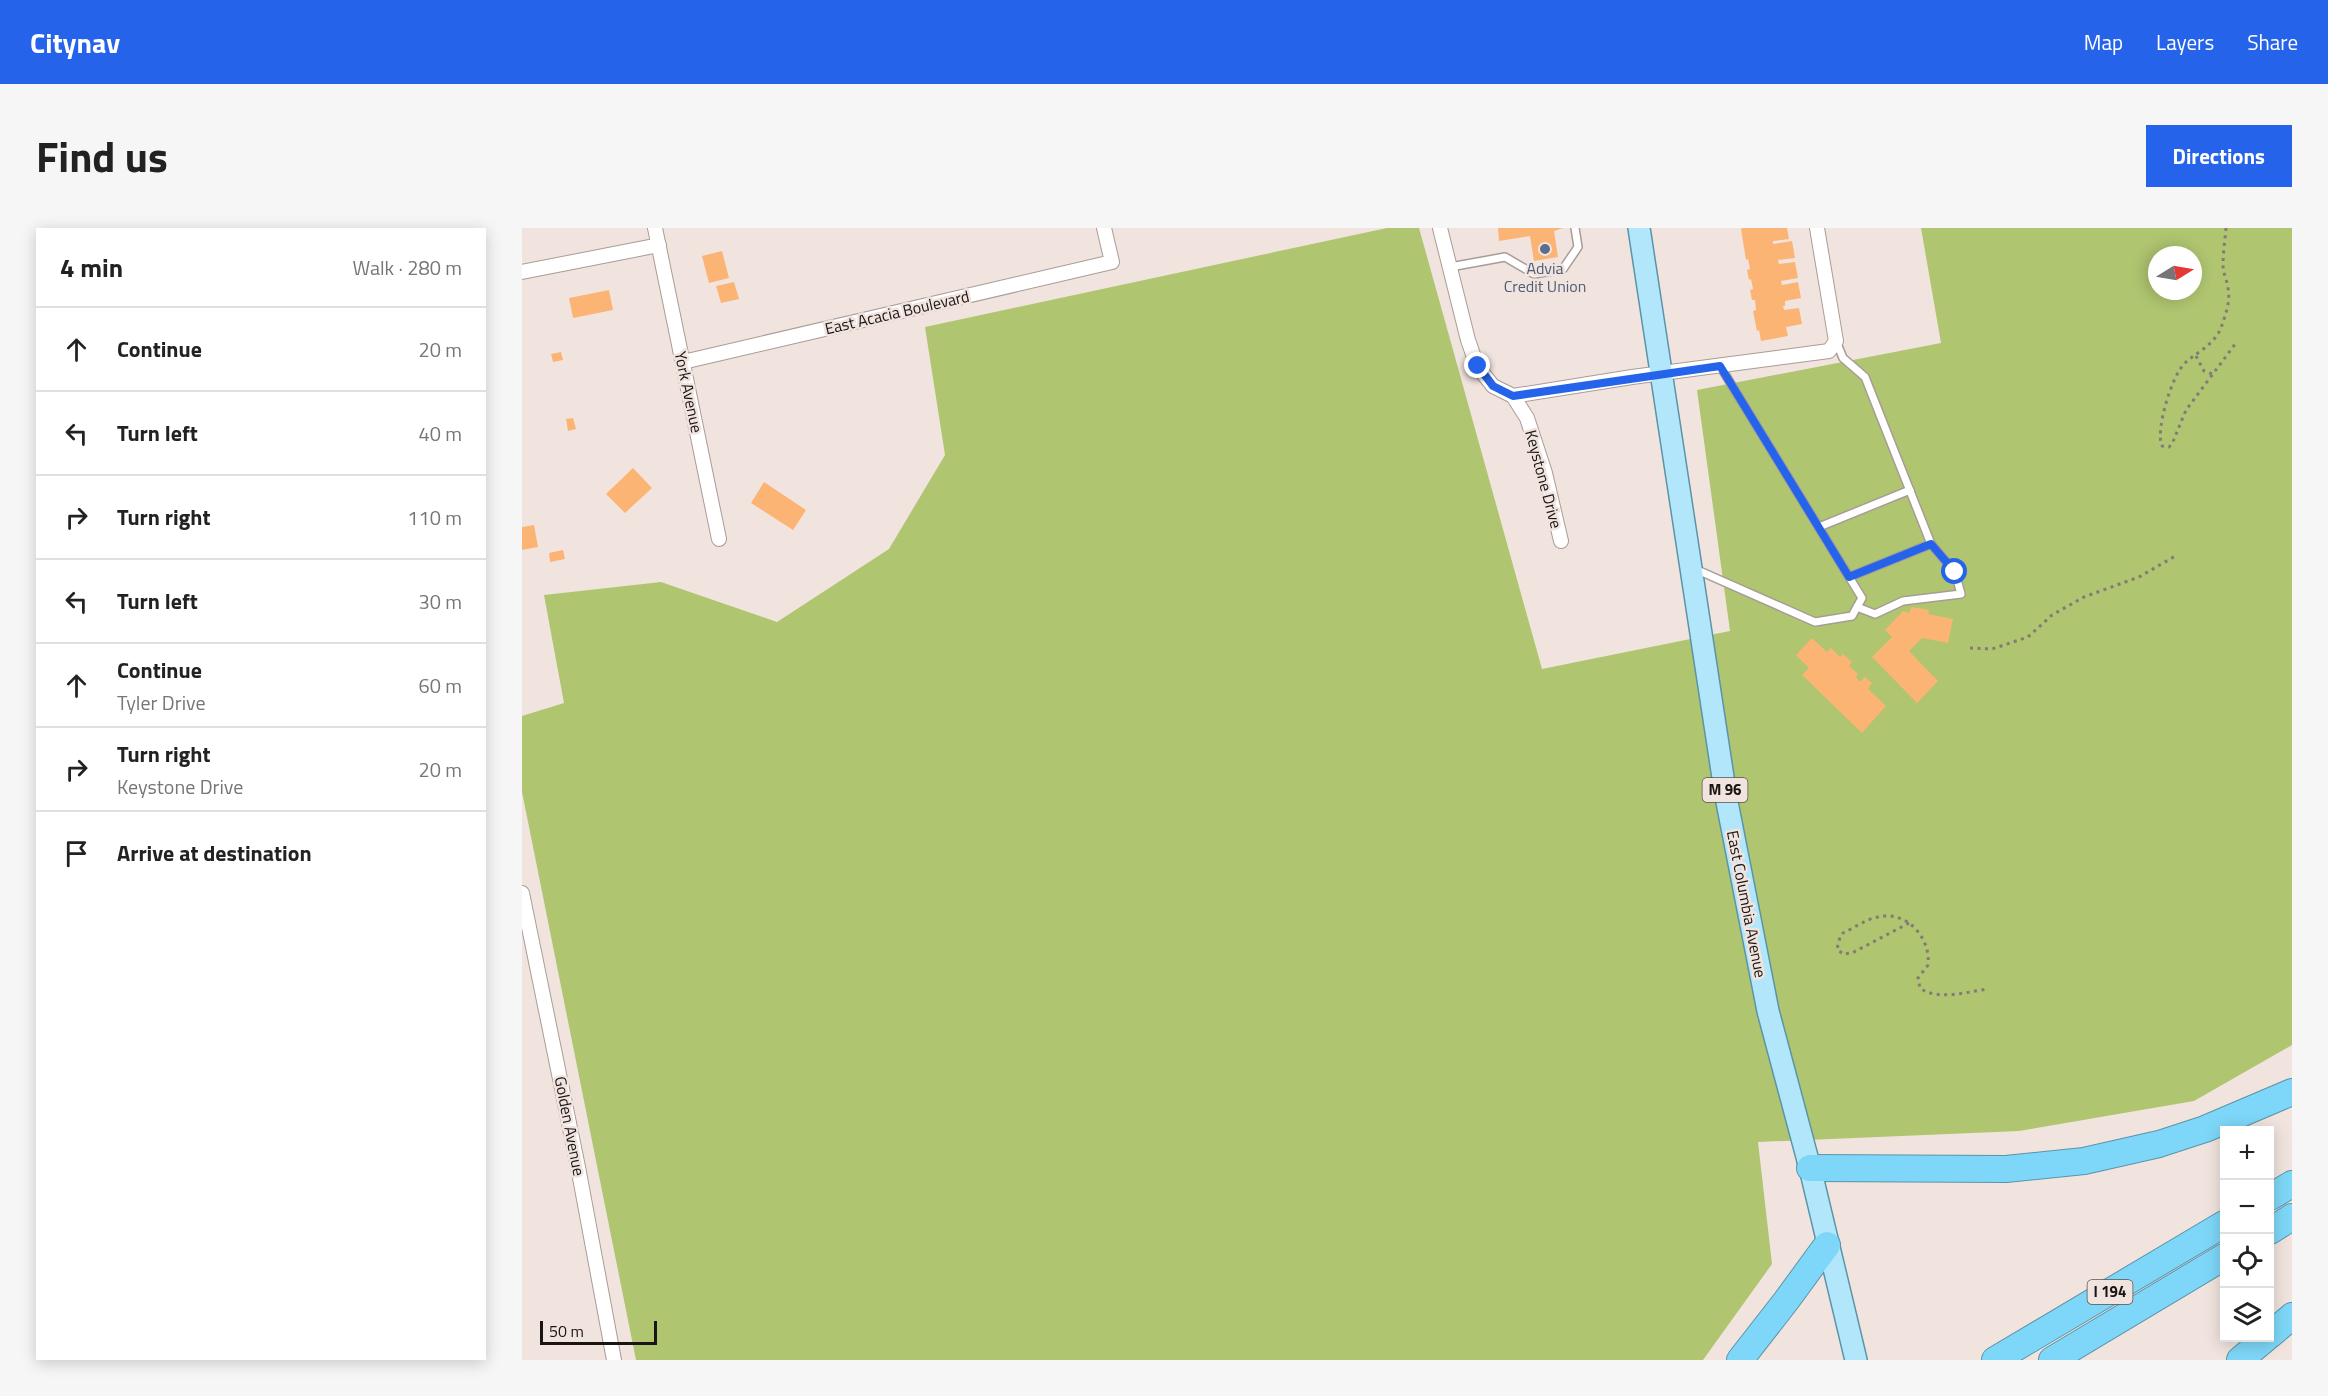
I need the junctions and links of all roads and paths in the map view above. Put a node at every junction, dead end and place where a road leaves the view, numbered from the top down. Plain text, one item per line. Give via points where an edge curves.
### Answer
1 (655, 228) edge
2 (1104, 228) edge
3 (1440, 228) edge
4 (1575, 228) edge
5 (1639, 228) edge
6 (1817, 228) edge
7 (2226, 228) edge
8 (658, 245) junction
9 (1450, 267) junction
10 (522, 272) edge
11 (1836, 341) junction
12 (2236, 343) dead end
13 (2196, 356) junction
14 (683, 362) junction
15 (1720, 366) junction
16 (1660, 374) junction
17 (2212, 374) junction
18 (1513, 396) junction
19 (1910, 490) junction
20 (1819, 527) junction
21 (719, 539) dead end
22 (1562, 541) dead end
23 (1931, 544) junction
24 (2177, 555) dead end
25 (1690, 566) junction
26 (1849, 577) junction
27 (1857, 607) junction
28 (1970, 648) dead end
29 (522, 893) edge
30 (1909, 923) junction
31 (1987, 989) dead end
32 (2292, 1092) edge
33 (1809, 1168) junction
34 (2292, 1184) edge
35 (2274, 1195) edge
36 (2292, 1217) edge
37 (2220, 1226) edge
38 (2274, 1228) edge
39 (1827, 1245) junction
40 (2220, 1259) edge
41 (2292, 1316) edge
42 (2274, 1331) edge
43 (2261, 1342) edge
44 (1853, 1352) edge
45 (614, 1360) edge
46 (1740, 1360) edge
47 (1995, 1360) edge
48 (2052, 1360) edge
49 (2240, 1360) edge

1 - 8 street, York Avenue
2 - 14 street, East Acacia Boulevard via 1112,262
3 - 9 street, Keystone Drive
4 - 9 lane via 1578,247 1563,268 1534,274 1505,257
5 - 16 main road, East Columbia Avenue / M 96
6 - 11 street
7 - 13 path via 2223,267 2229,293 2225,316 2218,334
8 - 10 street
8 - 14 street, York Avenue
9 - 18 street, Keystone Drive via 1478,366 1493,386
11 - 15 street via 1829,351
11 - 19 lane via 1843,358 1865,376
12 - 17 path
13 - 17 path via 2204,371
13 - 17 path via 2182,365 2169,396 2159,433 2162,446 2172,444 2186,410
14 - 21 street, York Avenue
15 - 16 street
15 - 20 lane
16 - 18 street
16 - 25 main road, East Columbia Avenue / M 96
18 - 22 street, Keystone Drive via 1527,418
19 - 20 lane
19 - 23 lane
20 - 26 lane
23 - 26 lane
23 - 27 lane via 1955,572 1961,594 1903,601 1875,614
24 - 28 path via 2139,577 2084,597 2052,615 2028,637 1992,649
25 - 27 lane via 1815,622 1852,616
25 - 33 main road, East Columbia Avenue / M 96 via 1726,797 1768,1011
26 - 27 lane via 1862,598
29 - 45 street, Golden Avenue
30 - 30 path via 1878,916 1843,933 1837,949 1848,954
30 - 31 path via 1928,952 1928,965 1918,978 1924,992 1947,994
32 - 33 highway via 2205,1129 2084,1161 2006,1169
33 - 39 main road, East Columbia Avenue / M 96
34 - 35 highway
36 - 38 highway
37 - 47 highway, I 194
39 - 44 main road, East Columbia Avenue / M 96
39 - 46 highway
40 - 48 highway, I 194
41 - 42 highway
43 - 49 highway

